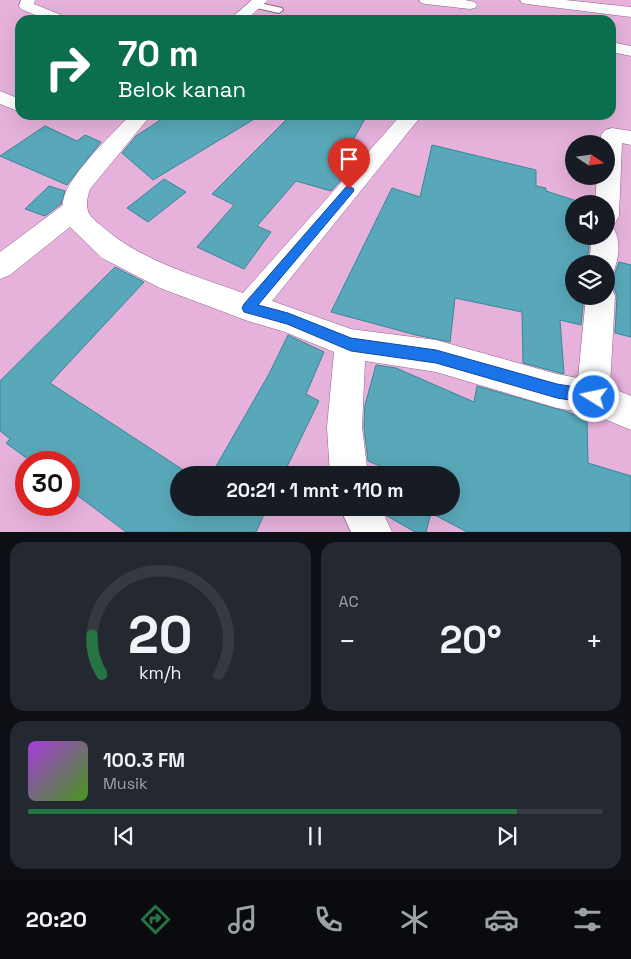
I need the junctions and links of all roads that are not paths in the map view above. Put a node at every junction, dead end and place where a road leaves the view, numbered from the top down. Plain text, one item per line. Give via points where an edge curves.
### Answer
1 (28, 0) edge
2 (426, 0) edge
3 (527, 0) edge
4 (258, 3) edge
5 (279, 10) dead end
6 (471, 12) edge
7 (631, 12) edge
8 (48, 15) edge
9 (243, 15) edge
10 (616, 48) edge
11 (631, 51) edge
12 (0, 98) edge
13 (15, 104) edge
14 (137, 120) edge
15 (408, 120) edge
16 (615, 130) edge
17 (608, 195) edge
18 (75, 209) junction
19 (0, 267) edge
20 (600, 305) edge
21 (248, 308) junction
22 (351, 344) junction
23 (594, 397) junction
24 (631, 413) edge
25 (347, 466) edge
26 (364, 516) edge
27 (372, 532) edge

1 - 8 street via 26,6
2 - 6 street
3 - 7 street
4 - 5 lane
4 - 9 street
10 - 11 street
12 - 13 street
14 - 18 street via 80,186
15 - 21 street
16 - 17 street
18 - 19 street
18 - 21 street via 81,223 111,250 170,279
20 - 23 street
21 - 22 street via 288,319
22 - 23 street via 436,356 557,391
22 - 25 street via 345,425
23 - 24 street
26 - 27 street

